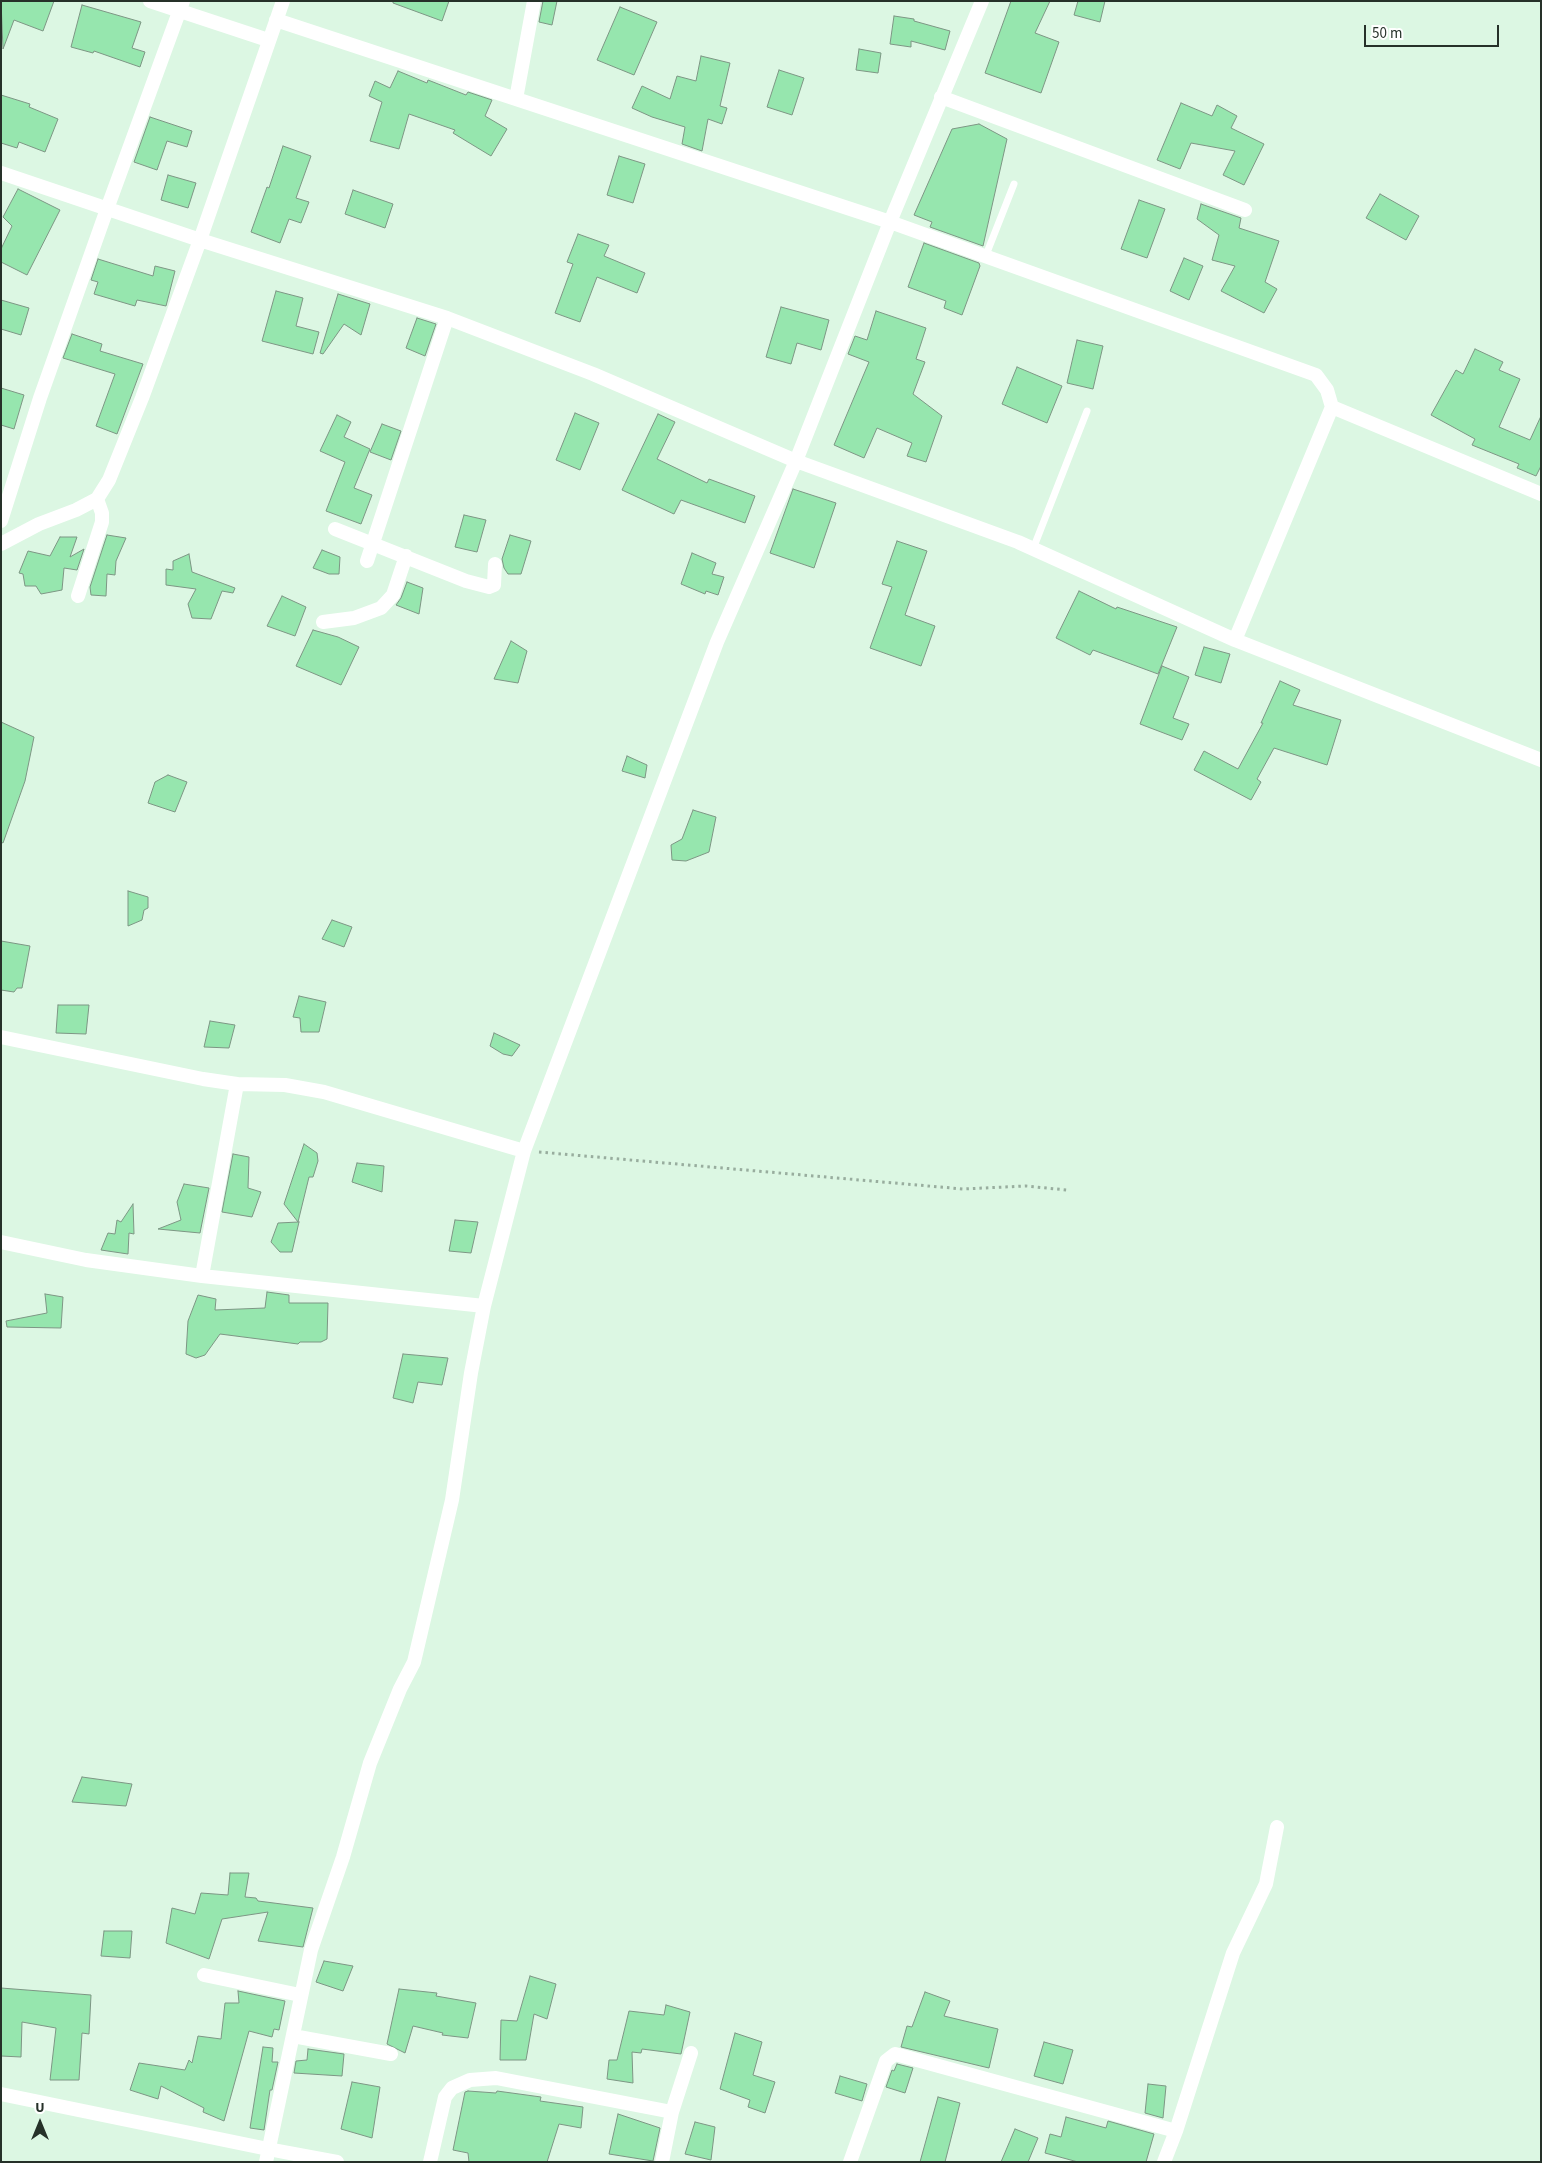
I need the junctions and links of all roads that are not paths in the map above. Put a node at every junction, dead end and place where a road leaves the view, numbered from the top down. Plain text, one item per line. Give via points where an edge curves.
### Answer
1 (150, 1) edge
2 (283, 1) edge
3 (534, 1) edge
4 (982, 1) edge
5 (182, 6) edge
6 (276, 20) junction
7 (268, 40) junction
8 (941, 97) junction
9 (516, 99) junction
10 (1, 173) edge
11 (1014, 184) dead end
12 (107, 209) junction
13 (1245, 210) dead end
14 (890, 222) junction
15 (200, 240) junction
16 (986, 255) junction
17 (447, 318) junction
18 (1332, 407) junction
19 (1088, 411) dead end
20 (796, 461) junction
21 (1541, 494) edge
22 (97, 499) junction
23 (1, 520) edge
24 (336, 530) dead end
25 (373, 543) junction
26 (1, 544) edge
27 (1033, 549) junction
28 (406, 556) junction
29 (368, 561) dead end
30 (494, 564) dead end
31 (78, 596) dead end
32 (323, 622) dead end
33 (1235, 640) junction
34 (1541, 760) edge
35 (1, 1037) edge
36 (237, 1084) junction
37 (524, 1151) junction
38 (1, 1242) edge
39 (202, 1276) junction
40 (484, 1306) junction
41 (1277, 1827) dead end
42 (204, 1975) dead end
43 (300, 1995) junction
44 (293, 2036) junction
45 (691, 2053) dead end
46 (391, 2054) dead end
47 (1, 2094) edge
48 (672, 2112) junction
49 (1176, 2131) junction
50 (267, 2156) edge
51 (337, 2162) edge
52 (430, 2162) edge
53 (662, 2162) edge
54 (850, 2162) edge
55 (1164, 2162) edge

1 - 5 street
2 - 6 street
3 - 9 street
4 - 8 street
5 - 7 street
5 - 12 street
6 - 7 street
6 - 9 street
7 - 15 street
8 - 13 street
8 - 14 street
9 - 14 street
10 - 12 street
11 - 16 lane
12 - 15 street
12 - 23 street
14 - 16 street
14 - 20 street
15 - 17 street
15 - 22 street via 139,407 109,480
16 - 18 street via 1316,375 1327,390
17 - 20 street via 593,374
17 - 25 street
18 - 21 street
18 - 33 street
19 - 27 lane
20 - 27 street
20 - 37 street via 717,642
22 - 26 street
22 - 31 street via 102,522
24 - 25 street
25 - 28 street
25 - 29 street
27 - 33 street
28 - 30 street via 489,587 494,585
28 - 32 street via 393,595 381,608 354,618
33 - 34 street
35 - 36 street
36 - 37 street via 285,1085 324,1092
36 - 39 street
37 - 40 street
38 - 39 street via 86,1260
39 - 40 street
40 - 43 street via 452,1500 414,1662 370,1763
41 - 49 street via 1266,1884 1233,1953
42 - 43 street
43 - 44 street
44 - 46 street
44 - 50 street
45 - 48 street
47 - 50 street
48 - 52 street via 496,2078 470,2080 452,2088 446,2097
48 - 53 street
49 - 54 street via 895,2054 886,2061
49 - 55 street
50 - 51 street

